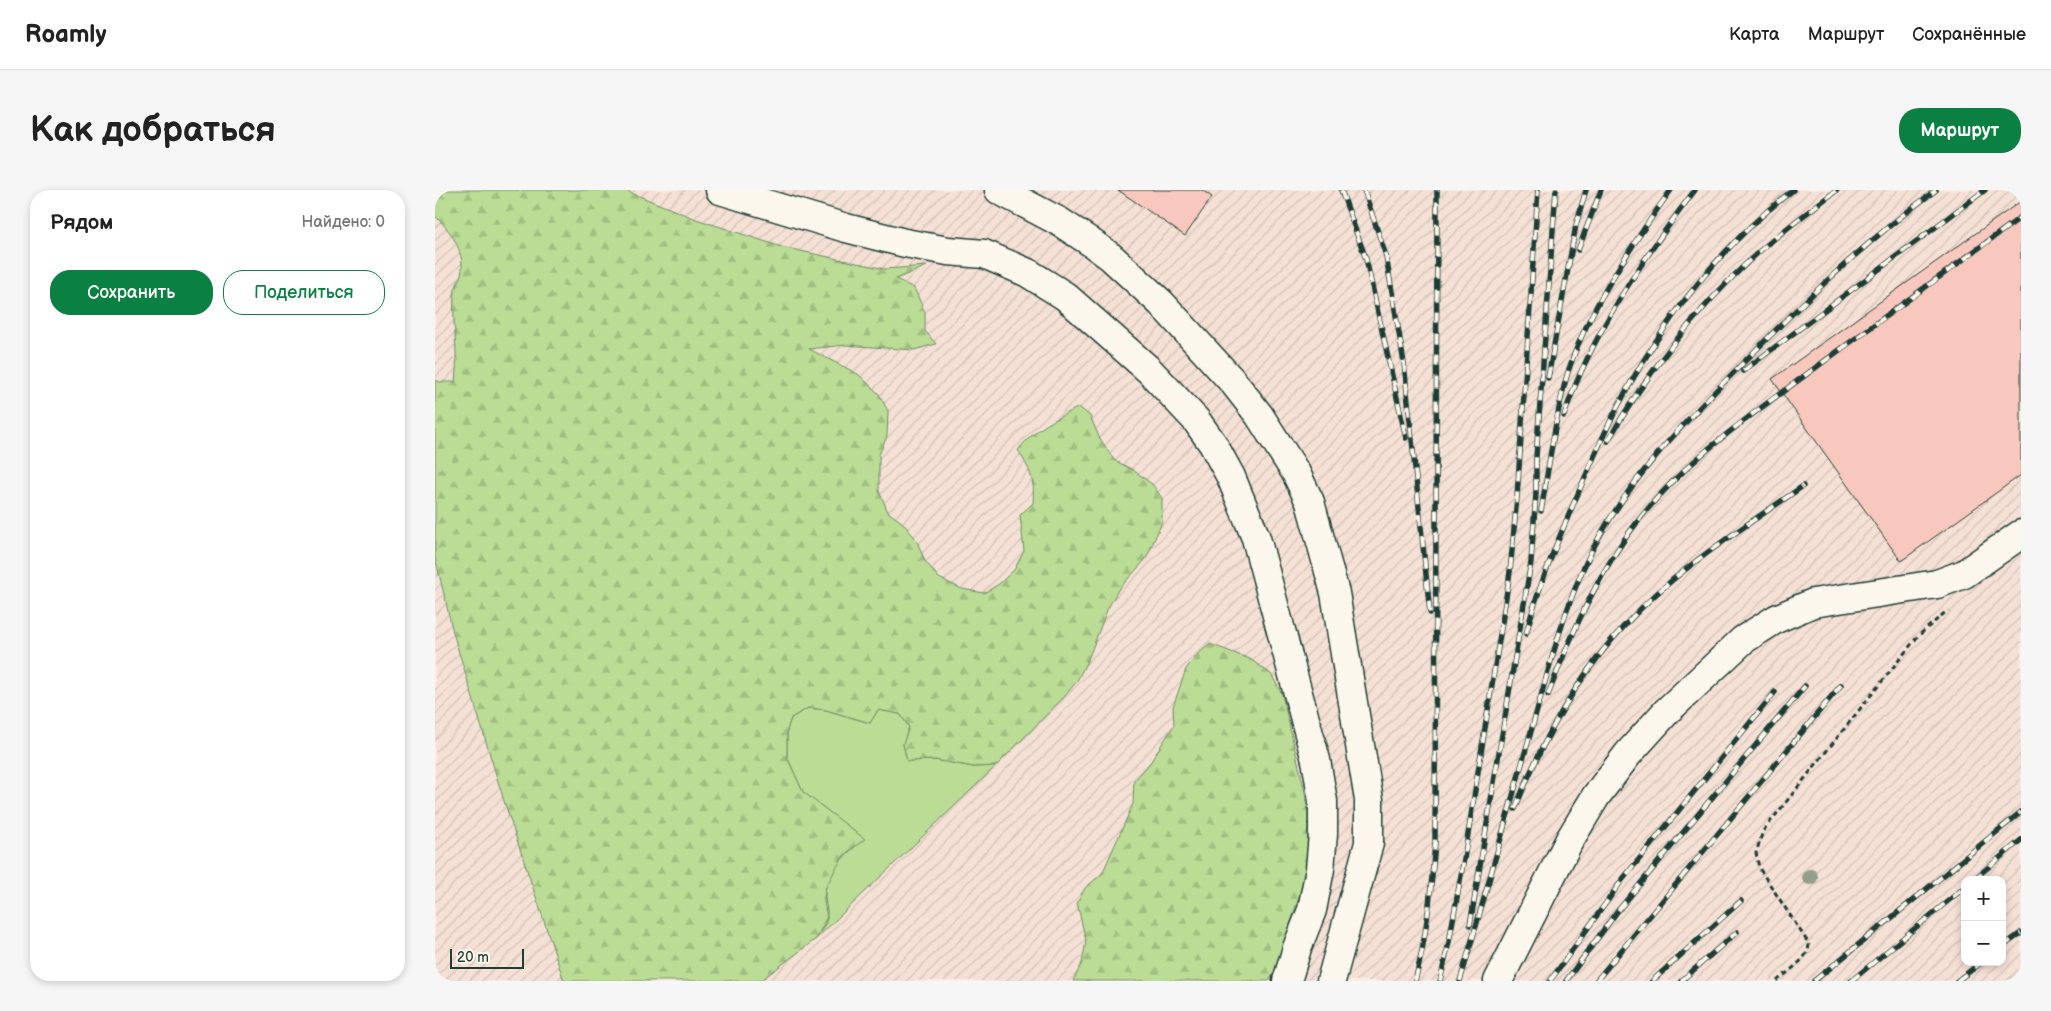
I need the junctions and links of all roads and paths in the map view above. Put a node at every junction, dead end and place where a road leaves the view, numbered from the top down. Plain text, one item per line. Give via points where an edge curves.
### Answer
1 (720, 190) edge
2 (999, 190) edge
3 (2021, 534) edge
4 (1953, 606) dead end
5 (1287, 981) edge
6 (1331, 981) edge
7 (1497, 981) edge
8 (1777, 981) edge

1 - 5 lane via 854,230 948,251 984,254 1028,273 1065,296 1107,332 1149,370 1196,420 1231,477 1256,538 1323,801 1320,869 1312,910
2 - 6 lane via 1081,236 1111,257 1161,303 1259,415 1296,472 1310,502 1335,593 1369,800 1369,843
3 - 7 lane via 1964,574 1937,584 1813,603 1776,618 1743,640 1667,711 1596,796 1569,841
4 - 8 path via 1918,636 1759,838 1756,853 1759,868 1809,944 1803,959

